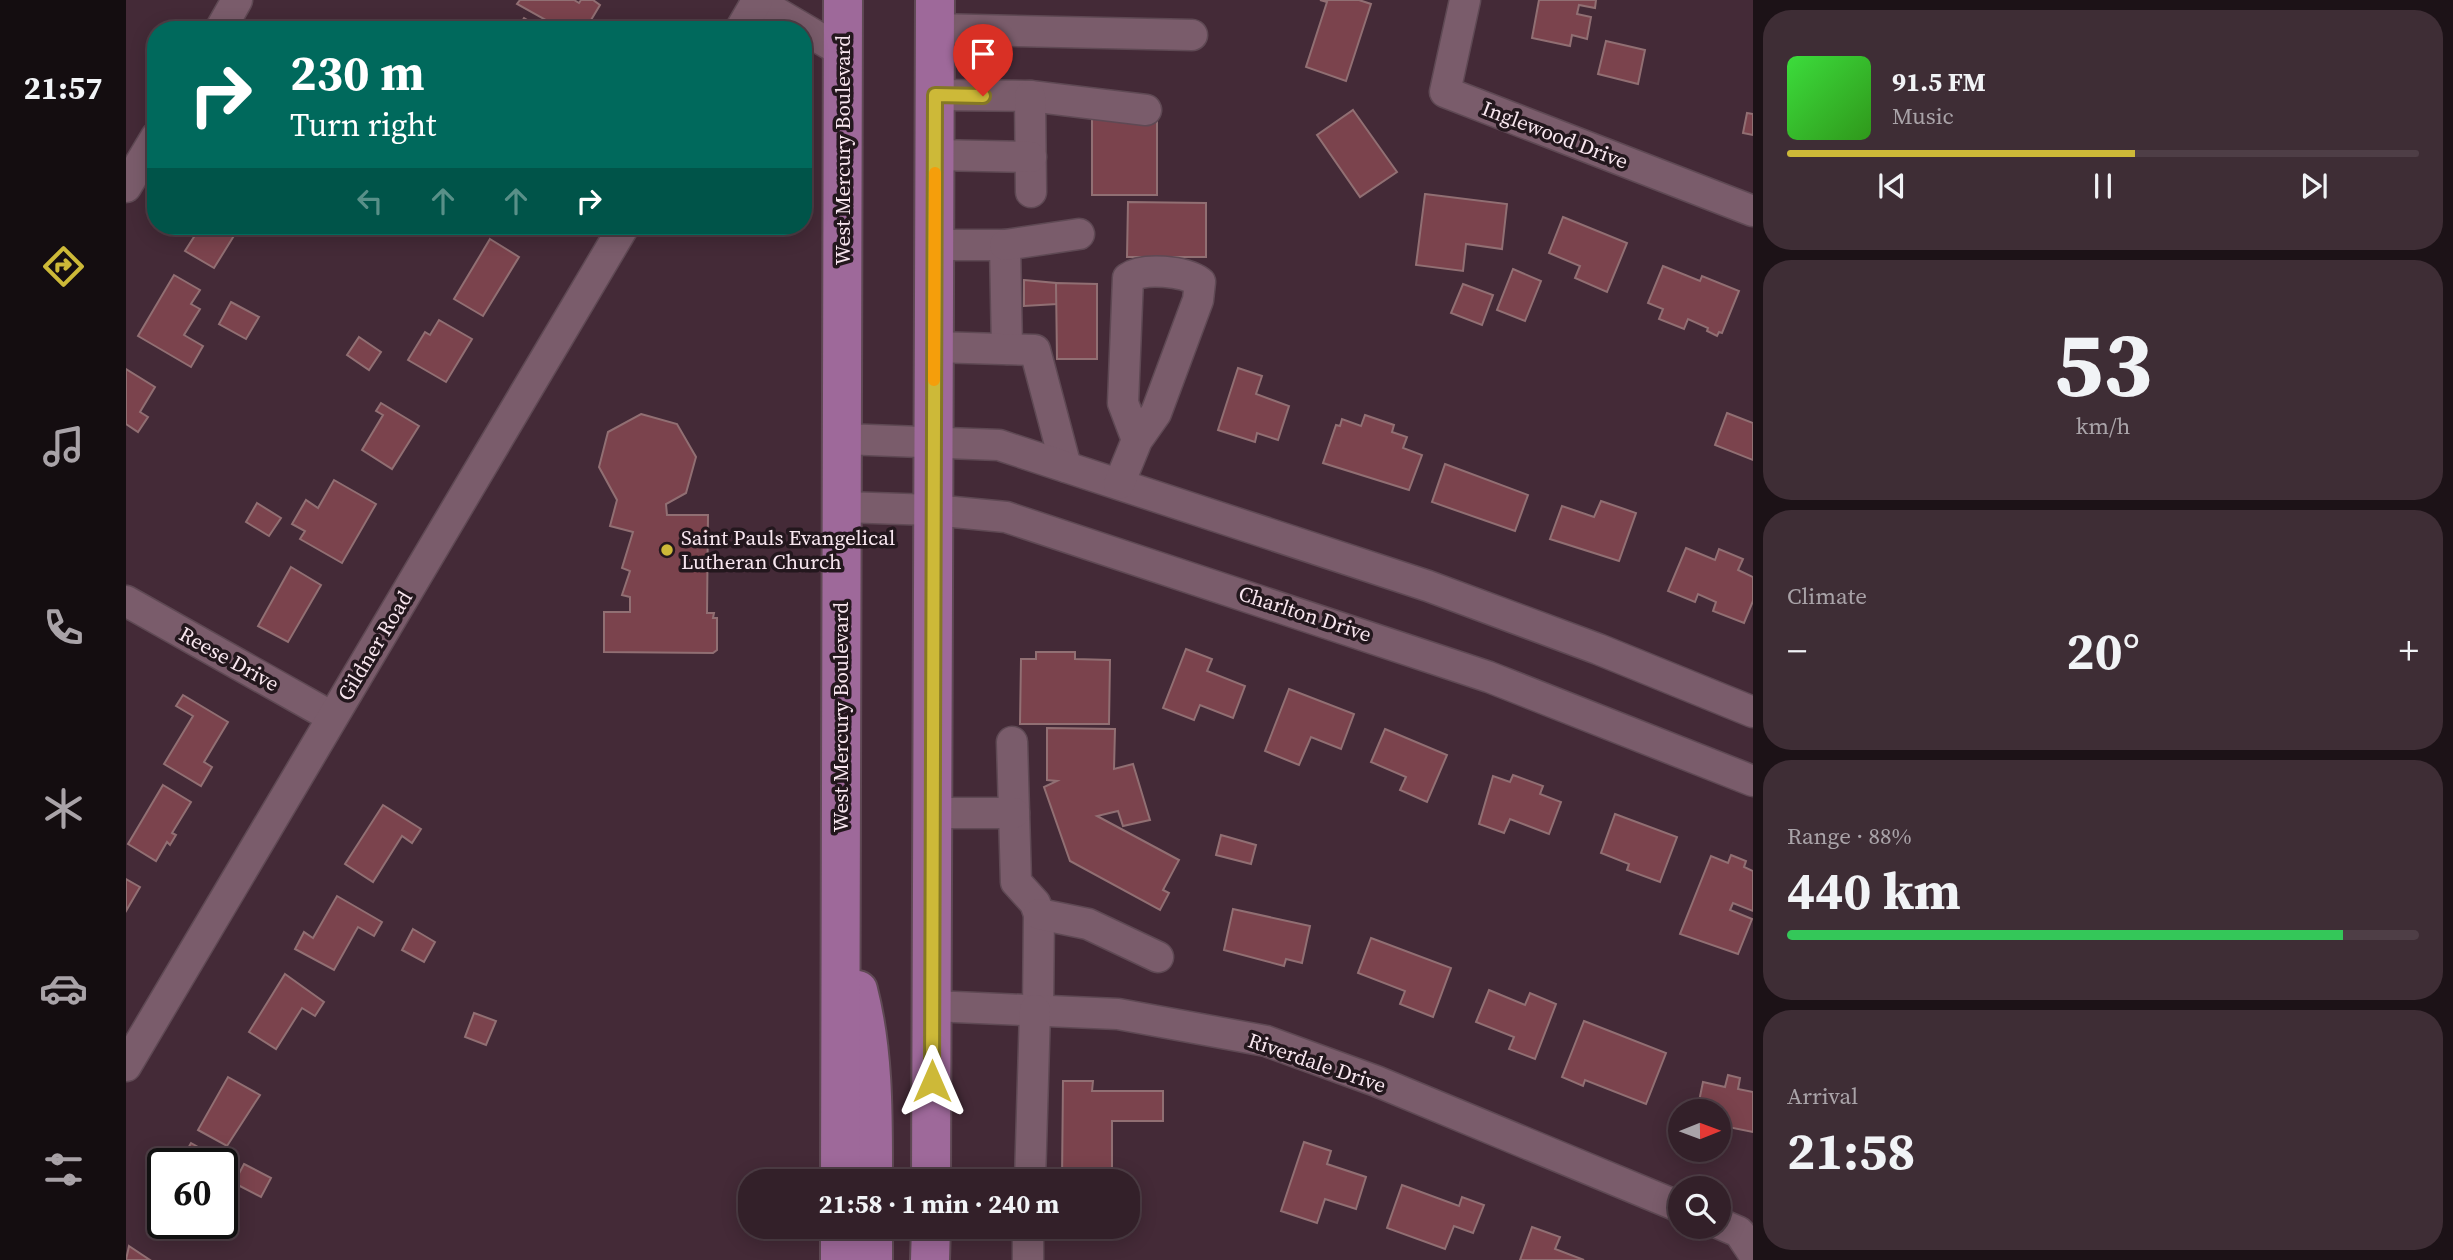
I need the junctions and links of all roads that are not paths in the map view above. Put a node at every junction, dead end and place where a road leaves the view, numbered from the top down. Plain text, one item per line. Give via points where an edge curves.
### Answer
1 (237, 0) edge
2 (843, 0) edge
3 (1465, 0) edge
4 (756, 1) edge
5 (935, 15) edge
6 (224, 21) edge
7 (745, 21) edge
8 (790, 21) edge
9 (812, 34) edge
10 (1192, 35) dead end
11 (843, 52) junction
12 (935, 95) junction
13 (1030, 96) junction
14 (1146, 110) dead end
15 (147, 152) edge
16 (935, 155) junction
17 (1031, 157) junction
18 (126, 187) edge
19 (1031, 192) dead end
20 (1753, 211) edge
21 (1079, 233) dead end
22 (619, 235) edge
23 (936, 245) junction
24 (1004, 245) junction
25 (934, 347) junction
26 (1007, 349) junction
27 (843, 439) junction
28 (1137, 439) junction
29 (934, 440) junction
30 (1066, 467) junction
31 (1119, 484) junction
32 (843, 508) junction
33 (933, 510) junction
34 (126, 601) edge
35 (1753, 712) edge
36 (332, 717) junction
37 (1012, 742) dead end
38 (1753, 781) edge
39 (932, 813) junction
40 (1014, 813) junction
41 (1039, 914) junction
42 (840, 917) junction
43 (1158, 957) dead end
44 (932, 1006) junction
45 (1037, 1010) junction
46 (126, 1066) edge
47 (840, 1169) edge
48 (873, 1169) edge
49 (931, 1169) edge
50 (1030, 1169) edge
51 (1668, 1202) edge
52 (840, 1239) edge
53 (873, 1239) edge
54 (931, 1239) edge
55 (1028, 1239) edge
56 (840, 1260) edge
57 (873, 1260) edge
58 (930, 1260) edge
59 (1028, 1260) edge

1 - 6 street
2 - 11 main road, West Mercury Boulevard
3 - 20 street, Inglewood Drive via 1445,92
4 - 7 street
4 - 8 street
5 - 10 street
5 - 12 main road
9 - 11 street
11 - 27 main road, West Mercury Boulevard
12 - 13 street
12 - 16 main road
13 - 14 street
13 - 17 street
15 - 18 street
16 - 17 street
16 - 23 main road
17 - 19 street
21 - 24 street
22 - 36 street, Gildner Road
23 - 24 street
23 - 25 main road
24 - 26 street
25 - 26 street
25 - 29 main road
26 - 30 street via 1035,350
27 - 29 street
27 - 32 main road, West Mercury Boulevard
28 - 28 street via 1156,413 1198,300 1200,282 1190,275 1136,272 1128,278 1123,403
28 - 31 street
29 - 30 street via 999,444
29 - 33 main road
30 - 31 street
31 - 35 street via 1512,616
32 - 33 street, Charlton Drive
32 - 42 main road, West Mercury Boulevard
33 - 38 street, Charlton Drive via 1006,517 1099,545 1489,677
33 - 39 main road
34 - 36 street, Reese Drive
36 - 46 street, Gildner Road
37 - 40 street
39 - 40 street
39 - 44 main road
40 - 41 street via 1016,882
41 - 43 street via 1088,924
41 - 45 street
42 - 47 main road, West Mercury Boulevard
42 - 48 main road via 865,1014 874,1114
44 - 45 street, Riverdale Drive
44 - 49 main road
45 - 50 street
45 - 51 street, Riverdale Drive via 1118,1014 1266,1041 1376,1081
52 - 56 main road
53 - 57 main road
54 - 58 main road
55 - 59 street

